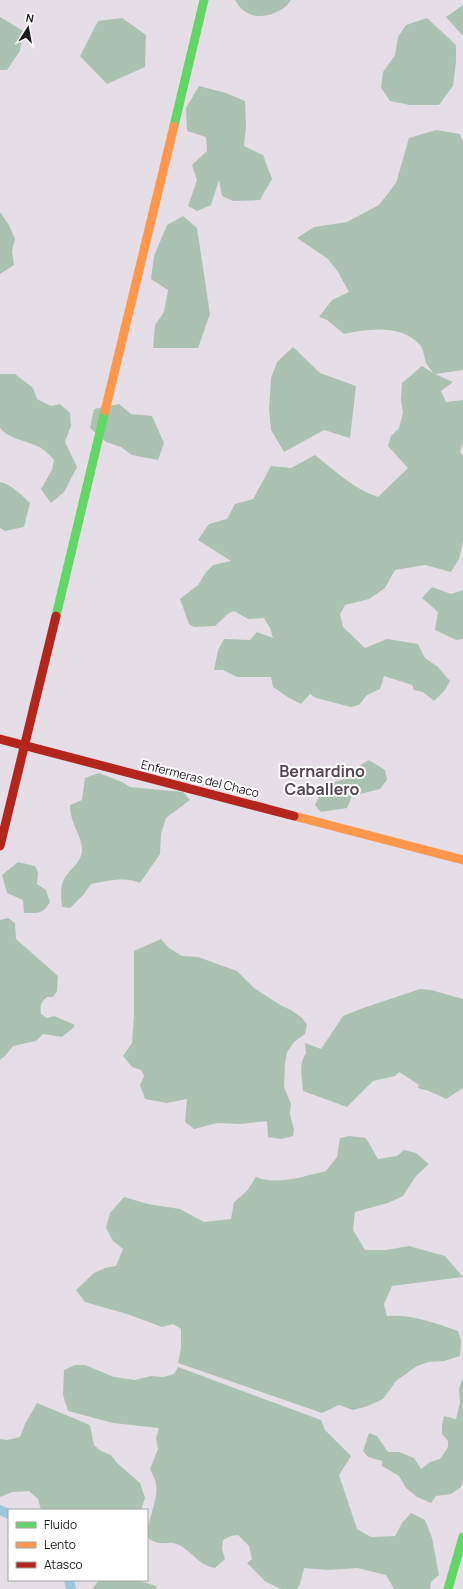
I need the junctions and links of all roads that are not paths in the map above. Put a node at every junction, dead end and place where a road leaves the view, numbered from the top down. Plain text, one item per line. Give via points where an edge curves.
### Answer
1 (204, 0) edge
2 (0, 739) edge
3 (25, 747) junction
4 (0, 846) edge
5 (463, 860) edge
6 (463, 1537) edge
7 (448, 1589) edge

1 - 3 street
2 - 3 street, Enfermeras del Chaco
3 - 4 street
3 - 5 street, Enfermeras del Chaco
6 - 7 street

